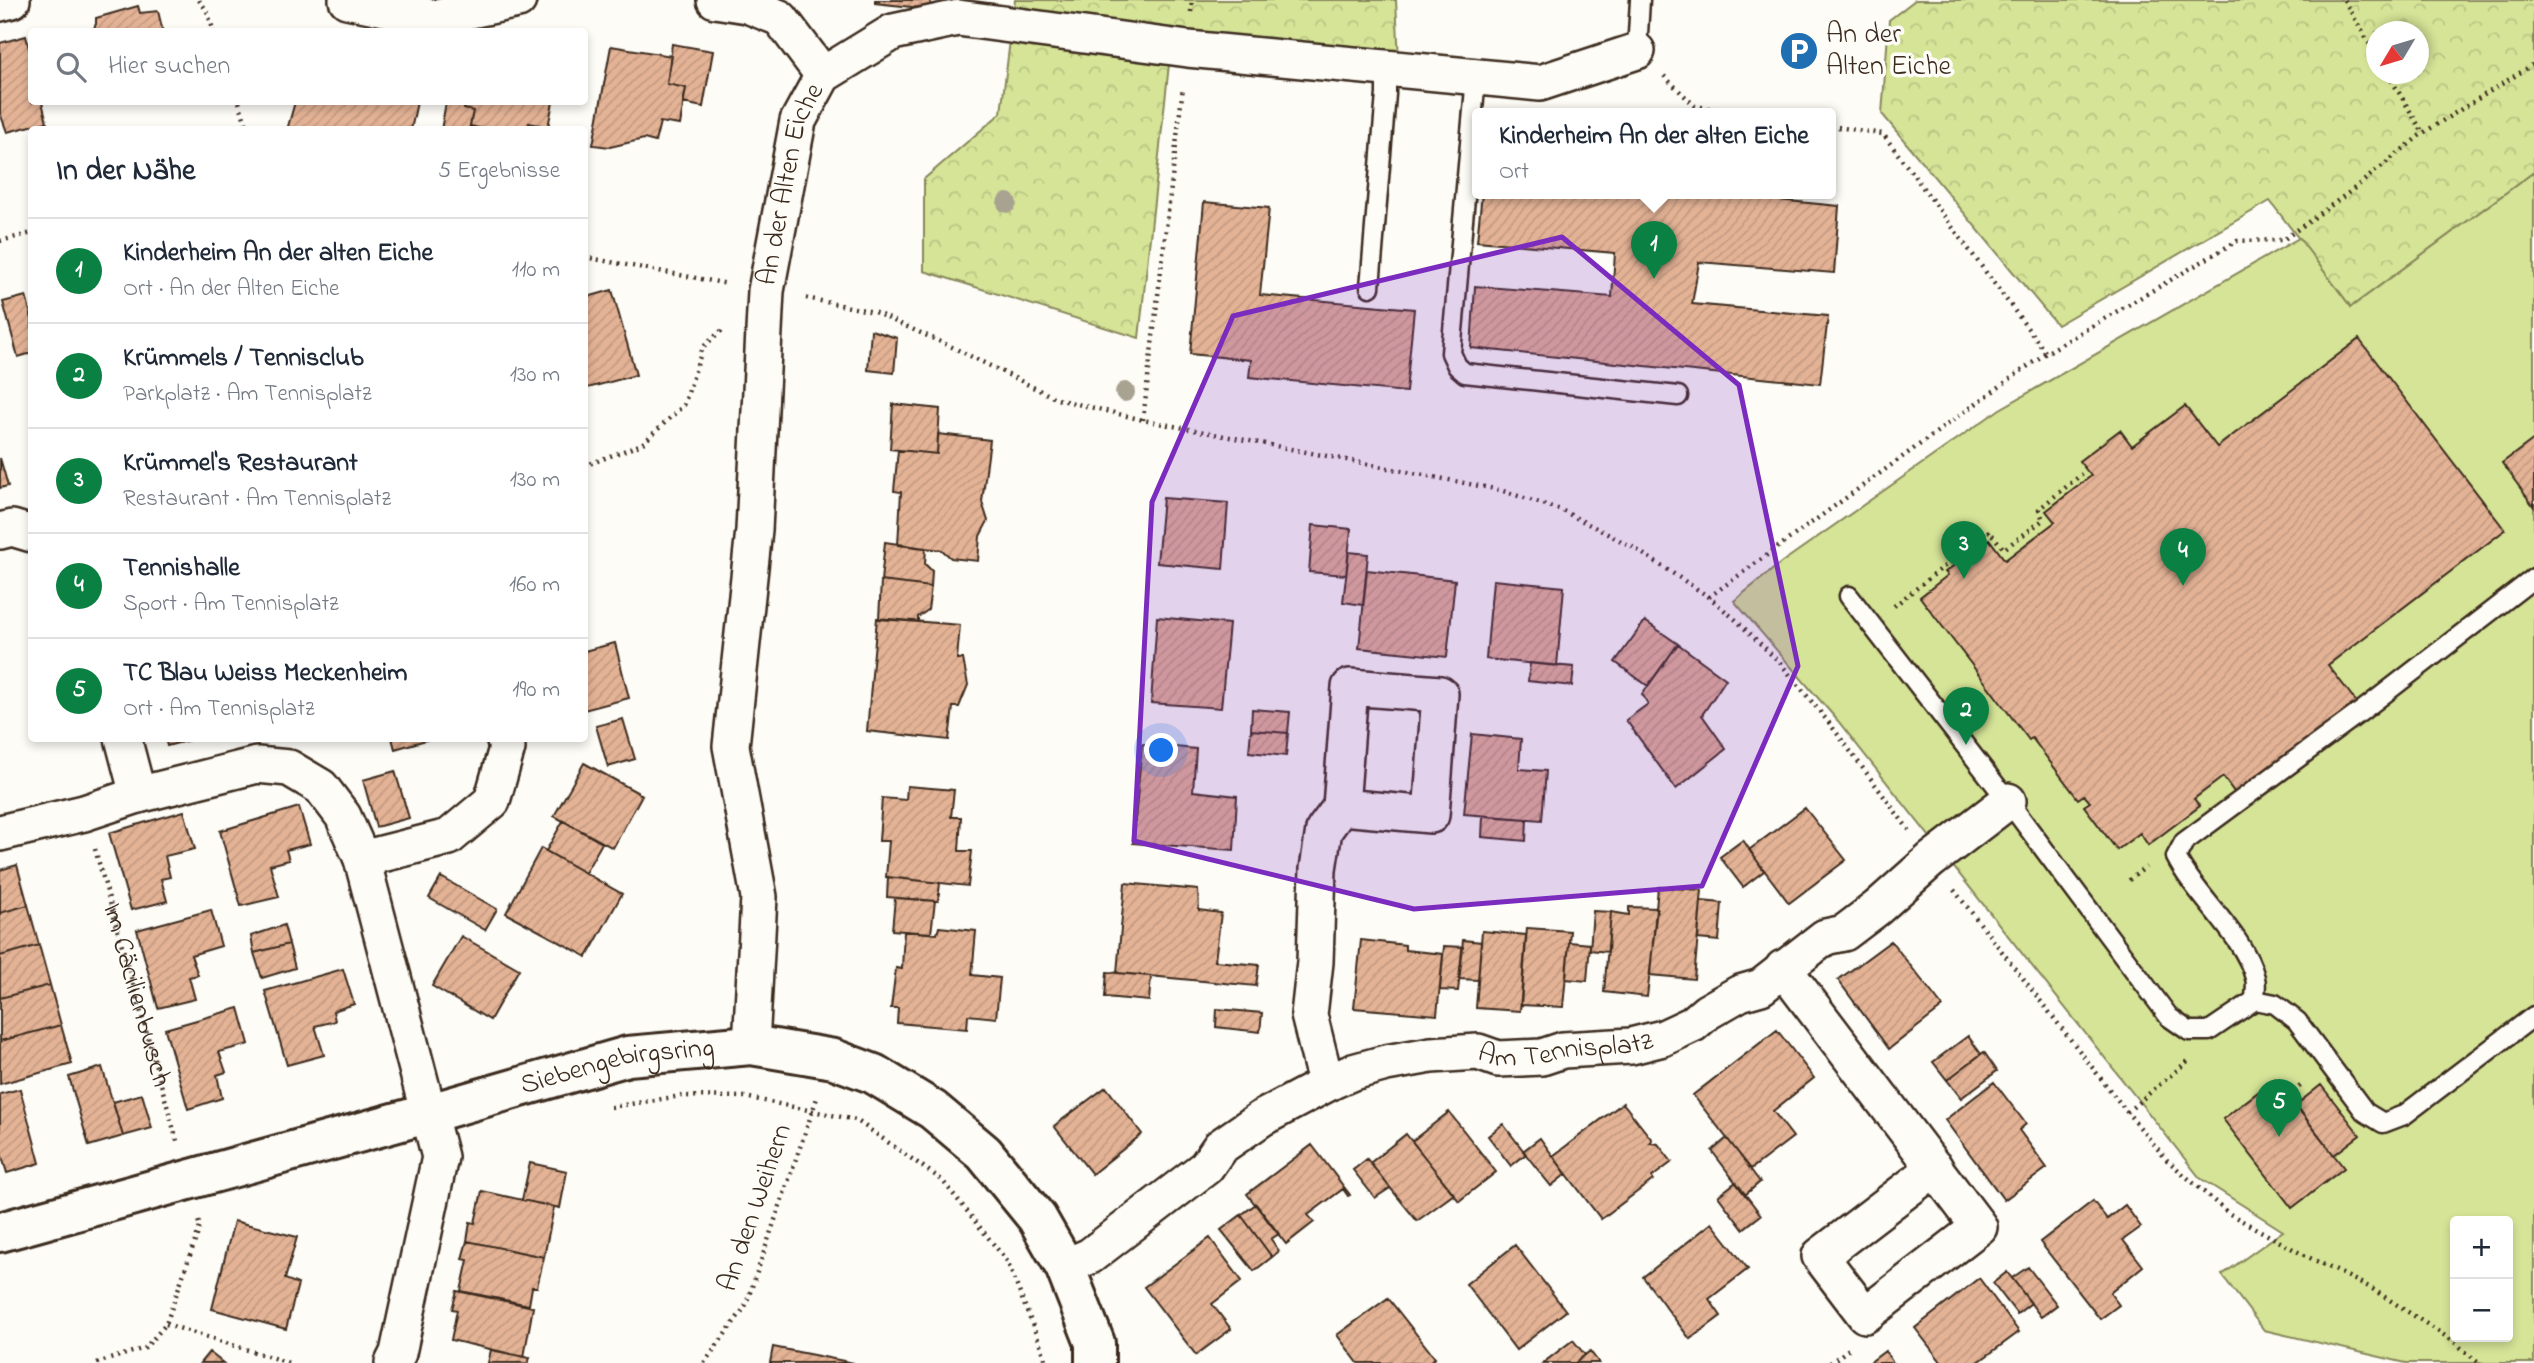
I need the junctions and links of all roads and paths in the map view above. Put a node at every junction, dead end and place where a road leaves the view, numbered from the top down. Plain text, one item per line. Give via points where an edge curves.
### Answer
1 (12, 0) edge
2 (199, 0) edge
3 (347, 0) edge
4 (518, 0) edge
5 (715, 0) edge
6 (794, 0) edge
7 (1640, 0) edge
8 (2344, 0) edge
9 (0, 3) edge
10 (213, 28) edge
11 (2366, 38) edge
12 (1188, 49) junction
13 (1637, 51) junction
14 (2534, 64) edge
15 (1386, 69) junction
16 (823, 75) junction
17 (1476, 77) junction
18 (2394, 84) edge
19 (240, 105) edge
20 (1473, 108) edge
21 (1708, 108) edge
22 (1472, 121) edge
23 (247, 126) edge
24 (1836, 127) edge
25 (2423, 132) junction
26 (28, 234) edge
27 (0, 241) edge
28 (588, 258) edge
29 (1370, 287) dead end
30 (766, 291) junction
31 (726, 320) dead end
32 (2046, 353) junction
33 (1678, 396) dead end
34 (1143, 420) junction
35 (588, 464) edge
36 (2082, 474) dead end
37 (0, 531) edge
38 (28, 533) edge
39 (2534, 578) edge
40 (1849, 596) dead end
41 (1709, 597) junction
42 (1871, 624) junction
43 (124, 742) edge
44 (505, 742) edge
45 (138, 795) junction
46 (2008, 801) junction
47 (1340, 807) dead end
48 (84, 813) junction
49 (0, 833) edge
50 (362, 859) junction
51 (1931, 860) junction
52 (2147, 866) dead end
53 (2129, 880) dead end
54 (1783, 968) junction
55 (2255, 1000) junction
56 (2234, 1015) junction
57 (2534, 1016) edge
58 (751, 1045) junction
59 (834, 1059) junction
60 (1330, 1082) junction
61 (812, 1110) junction
62 (2127, 1112) junction
63 (430, 1113) junction
64 (1935, 1168) dead end
65 (189, 1180) junction
66 (0, 1232) edge
67 (1065, 1267) junction
68 (166, 1324) junction
69 (97, 1363) edge
70 (289, 1363) edge
71 (393, 1363) edge
72 (704, 1363) edge
73 (1045, 1363) edge
74 (1095, 1363) edge
75 (2479, 1363) edge

1 - 9 street
2 - 10 path
3 - 4 street via 433,18
5 - 16 street via 747,5 780,18
6 - 16 street
7 - 13 lane
8 - 11 path
12 - 15 street, An der Alten Eiche
12 - 16 street, An der Alten Eiche via 958,18 893,32
12 - 34 path
13 - 17 street, An der Alten Eiche via 1540,83
13 - 21 path via 1695,106
14 - 25 path
15 - 17 street, An der Alten Eiche
15 - 29 lane
16 - 30 street, An der Alten Eiche via 798,121
17 - 20 lane
18 - 25 path
19 - 23 path
22 - 33 lane via 1451,352 1457,366 1465,373
24 - 32 path via 1883,134
25 - 32 path via 2283,240 2237,241
26 - 27 path
28 - 30 path
30 - 34 path via 874,312 1057,399
30 - 58 street, An der Alten Eiche via 754,530 731,746 759,897
31 - 35 path via 703,347 684,405 642,444
32 - 41 path
34 - 41 path via 1500,490 1561,510 1631,546
36 - 42 path via 2039,509 2043,520 2004,549 1989,531
37 - 38 street via 12,528
39 - 55 lane via 2184,842 2176,857 2245,953 2256,980
40 - 42 lane
41 - 51 path via 1781,664
42 - 46 lane
43 - 45 street
44 - 50 street via 492,801 449,837
45 - 48 street
45 - 50 street via 257,765 289,768 320,787 343,816
46 - 51 street, Am Tennisplatz
46 - 56 lane via 2169,1017 2189,1031 2209,1031
47 - 60 street via 1324,830 1318,869 1309,1015
48 - 49 street
48 - 65 path, Im Cäcilienbusch
50 - 63 street
51 - 54 street, Am Tennisplatz via 1844,933 1825,937
51 - 62 path
52 - 53 path
54 - 60 street, Am Tennisplatz via 1761,987 1740,993 1663,1038 1631,1046 1563,1050 1542,1057 1498,1059 1478,1052 1431,1055 1386,1063
54 - 64 street
55 - 56 lane
55 - 57 lane via 2275,1004 2297,1021 2323,1069 2365,1112 2383,1123 2404,1115
56 - 62 path via 2204,1047
58 - 59 street, Siebengebirgsring
58 - 63 street, Siebengebirgsring via 628,1056
59 - 61 path, An den Weihern
59 - 67 street, Siebengebirgsring via 874,1074 933,1110 984,1153 1037,1218
60 - 67 street, Am Tennisplatz via 1241,1132 1220,1147 1206,1167 1111,1240
61 - 72 path, An den Weihern via 745,1307
61 - 73 path via 856,1120 942,1180 1007,1261
62 - 75 path via 2167,1160 2228,1213 2371,1288
63 - 65 street, Siebengebirgsring
63 - 71 street via 440,1157
65 - 66 street, Siebengebirgsring
65 - 68 path, Im Cäcilienbusch via 200,1227
67 - 74 street, Siebengebirgsring via 1095,1343
68 - 69 path via 145,1348
68 - 70 path

